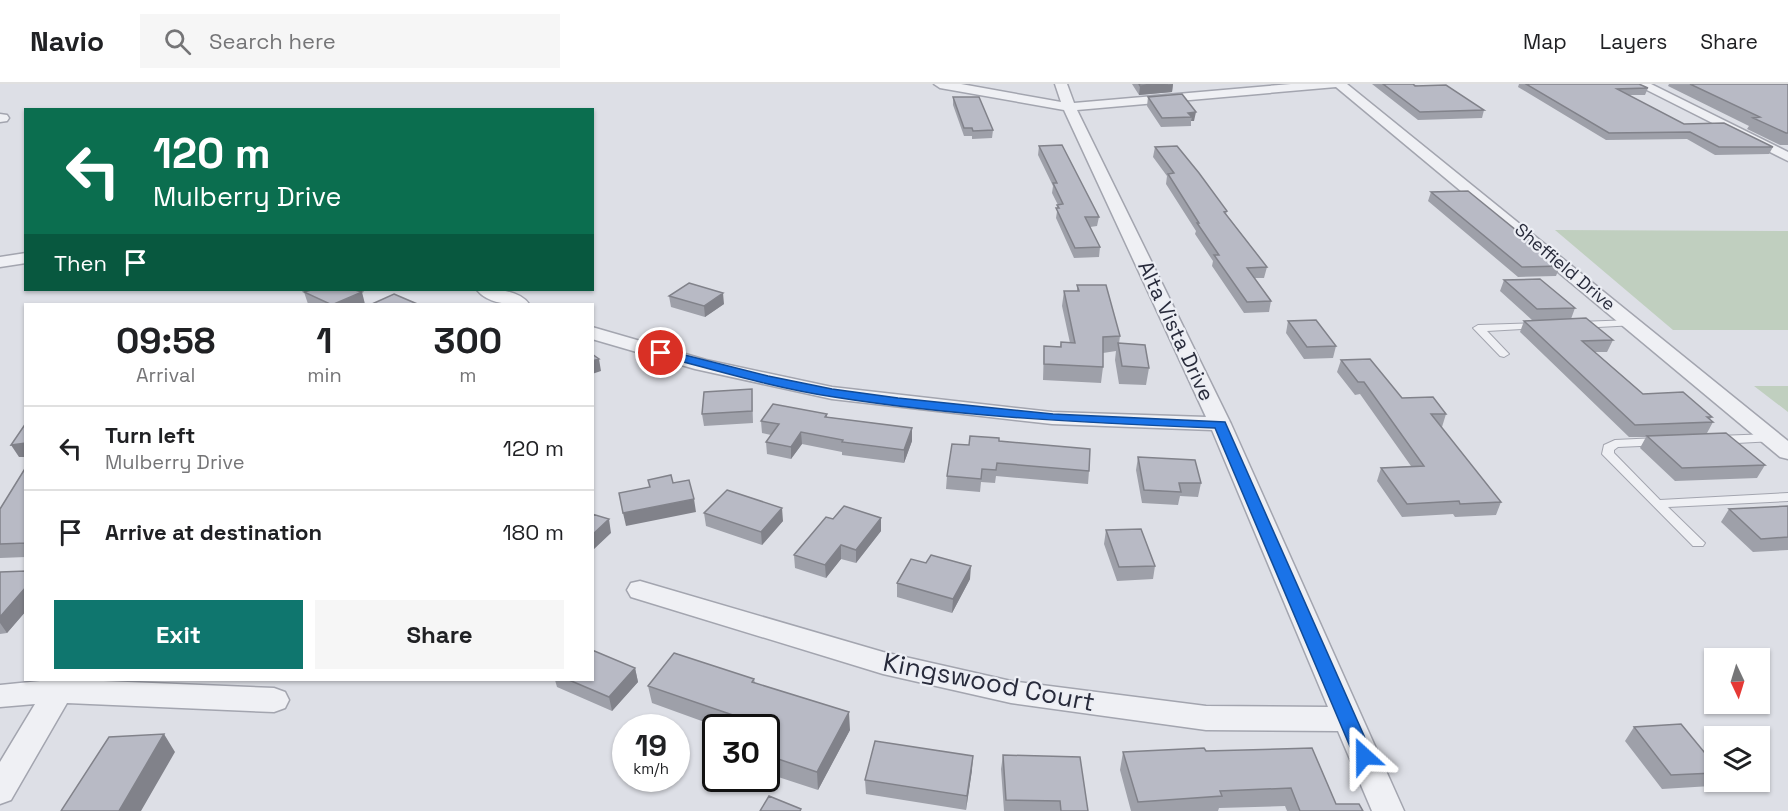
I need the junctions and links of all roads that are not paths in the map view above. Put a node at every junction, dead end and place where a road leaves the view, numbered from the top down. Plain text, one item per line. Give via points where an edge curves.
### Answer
1 (940, 84) edge
2 (1061, 84) edge
3 (1333, 84) edge
4 (1340, 84) edge
5 (1641, 84) edge
6 (1069, 106) junction
7 (1788, 158) edge
8 (24, 258) edge
9 (0, 262) edge
10 (488, 291) edge
11 (518, 303) edge
12 (1632, 323) junction
13 (1573, 325) edge
14 (1549, 326) edge
15 (594, 334) edge
16 (1504, 354) dead end
17 (1220, 424) junction
18 (1770, 438) junction
19 (1711, 440) edge
20 (1675, 442) edge
21 (1788, 452) edge
22 (1788, 497) edge
23 (1658, 504) junction
24 (1698, 543) dead end
25 (640, 590) dead end
26 (63, 685) edge
27 (0, 696) edge
28 (274, 700) dead end
29 (1347, 719) junction
30 (0, 790) edge
31 (1388, 811) edge

1 - 6 street
2 - 6 street, Alta Vista Drive
3 - 6 street
4 - 12 street, Sheffield Drive
5 - 7 street
6 - 17 street, Alta Vista Drive
8 - 9 street
10 - 11 street
12 - 13 lane
12 - 18 street, Sheffield Drive
14 - 16 lane via 1478,328
15 - 17 street via 702,364 832,393 1053,418
17 - 29 street, Alta Vista Drive
18 - 19 lane
18 - 21 street, Sheffield Drive
20 - 23 lane via 1615,444 1608,448 1608,454
22 - 23 lane
23 - 24 lane
25 - 29 street, Kingswood Court via 883,663 1011,692 1206,718
26 - 27 street
26 - 28 street
26 - 30 street
29 - 31 street, Alta Vista Drive

